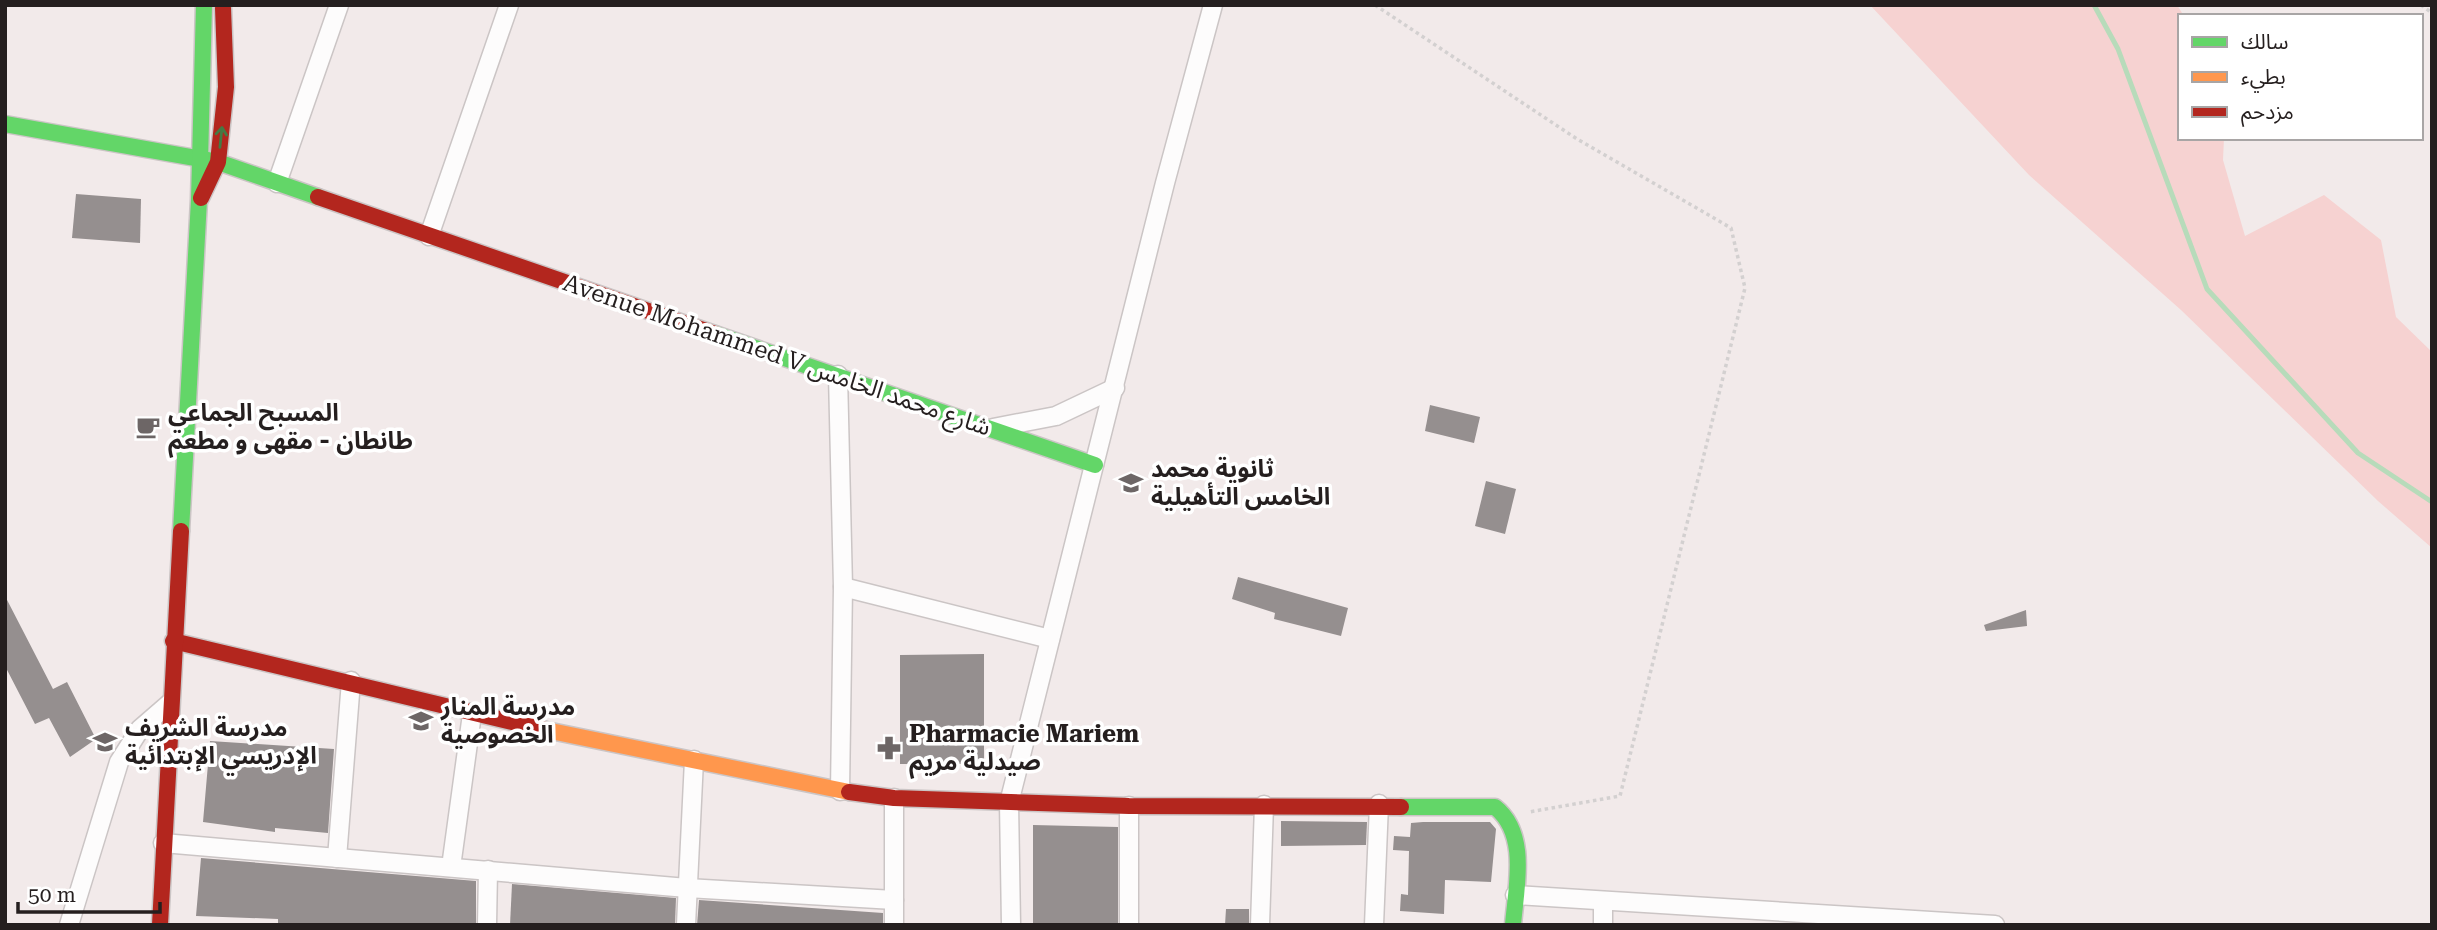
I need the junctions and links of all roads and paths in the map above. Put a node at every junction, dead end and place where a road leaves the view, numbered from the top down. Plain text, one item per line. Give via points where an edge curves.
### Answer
1 (204, 5) edge
2 (222, 5) edge
3 (339, 5) edge
4 (509, 5) edge
5 (1213, 5) edge
6 (1375, 5) edge
7 (2421, 5) edge
8 (2432, 13) edge
9 (5, 124) edge
10 (198, 157) junction
11 (218, 162) junction
12 (277, 183) junction
13 (199, 200) junction
14 (429, 236) junction
15 (838, 375) junction
16 (1115, 388) junction
17 (991, 428) junction
18 (1095, 465) junction
19 (843, 587) junction
20 (1050, 639) junction
21 (173, 641) junction
22 (351, 681) junction
23 (170, 703) junction
24 (472, 714) junction
25 (694, 760) junction
26 (841, 791) junction
27 (894, 798) junction
28 (1010, 803) junction
29 (1379, 804) junction
30 (1264, 805) junction
31 (1129, 806) junction
32 (1508, 815) junction
33 (163, 843) junction
34 (337, 858) junction
35 (451, 867) junction
36 (488, 870) junction
37 (687, 888) junction
38 (1515, 895) junction
39 (894, 900) junction
40 (1604, 901) junction
41 (1716, 917) edge
42 (1798, 919) edge
43 (1894, 922) edge
44 (69, 925) edge
45 (160, 925) edge
46 (487, 925) edge
47 (686, 925) edge
48 (894, 925) edge
49 (1011, 925) edge
50 (1129, 925) edge
51 (1260, 925) edge
52 (1374, 925) edge
53 (1513, 925) edge
54 (1603, 925) edge
55 (1995, 925) edge

1 - 10 street
11 -> 2 street via 226,87
3 - 12 street
4 - 14 street
5 - 16 street
6 - 32 path via 1577,139 1731,228 1745,288 1620,796
7 - 8 path
9 - 10 street, Avenue Mohammed V شارع محمد الخامس
10 - 11 street, Avenue Mohammed V شارع محمد الخامس
10 - 13 street
11 - 12 street, Avenue Mohammed V شارع محمد الخامس
11 - 13 street
12 - 14 street, Avenue Mohammed V شارع محمد الخامس
13 - 21 street
14 - 15 street, Avenue Mohammed V شارع محمد الخامس
15 - 17 street, Avenue Mohammed V شارع محمد الخامس
15 - 19 street
16 - 17 street via 1056,416
16 - 18 street
17 - 18 street, Avenue Mohammed V شارع محمد الخامس
18 - 20 street
19 - 20 street
19 - 26 street
20 - 28 street
21 - 22 street
21 - 23 street
22 - 24 street
22 - 34 street
23 - 33 street
23 - 44 street via 140,729 118,762
24 - 25 street
24 - 35 street
25 - 26 street
25 - 37 street
26 - 27 street
27 - 28 street
27 - 39 street
28 - 31 street
28 - 49 street
29 - 30 street
29 - 32 street via 1487,805
29 - 52 street
30 - 31 street
30 - 51 street
31 - 50 street
32 - 38 street via 1516,831
33 - 34 street
33 - 45 street
34 - 35 street
35 - 36 street
36 - 37 street
36 - 46 street
37 - 39 street
37 - 47 street
38 - 40 street
38 - 53 street
39 - 48 street
40 - 41 street
40 - 54 street
41 - 42 street
42 - 43 street
43 - 55 street

